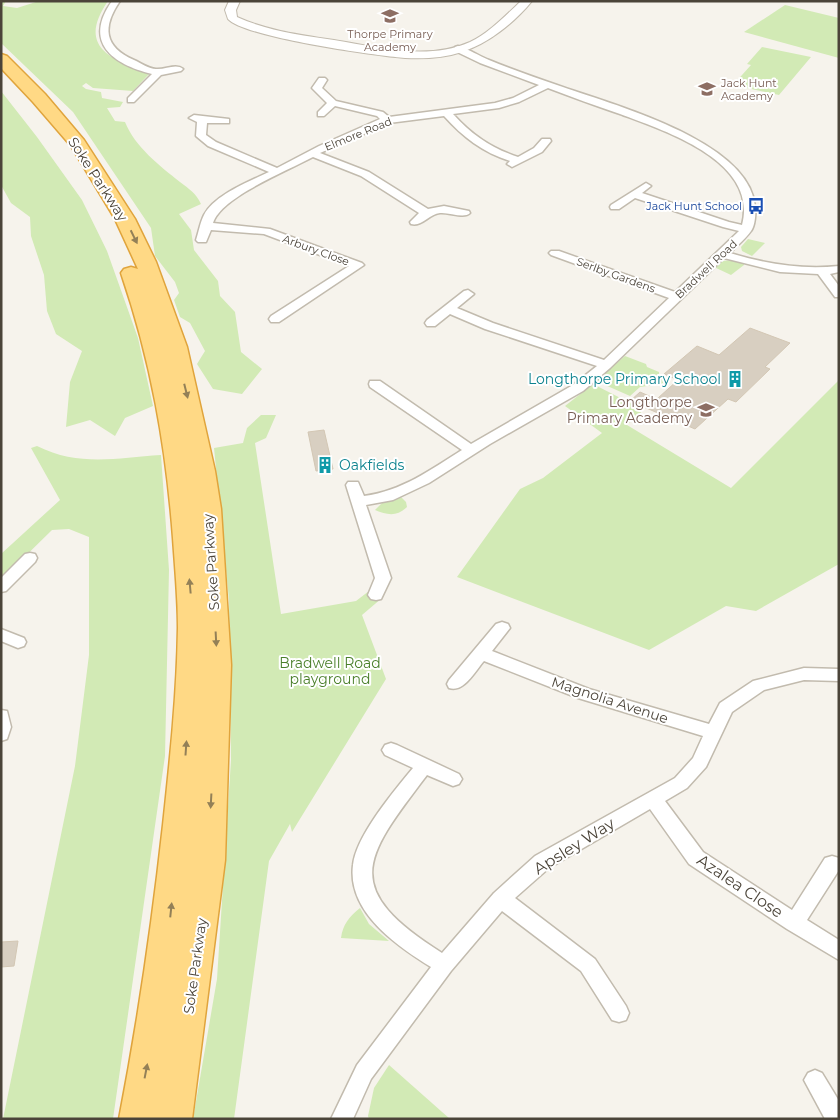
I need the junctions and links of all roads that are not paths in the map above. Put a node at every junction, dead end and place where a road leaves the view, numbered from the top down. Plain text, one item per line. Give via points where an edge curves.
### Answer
1 (116, 1) edge
2 (236, 1) edge
3 (527, 1) edge
4 (458, 50) junction
5 (1, 59) edge
6 (178, 69) dead end
7 (158, 73) junction
8 (1, 76) edge
9 (322, 80) dead end
10 (547, 85) junction
11 (130, 96) dead end
12 (333, 103) junction
13 (446, 112) junction
14 (321, 114) dead end
15 (387, 120) junction
16 (226, 121) dead end
17 (546, 141) dead end
18 (313, 154) junction
19 (276, 171) junction
20 (646, 186) dead end
21 (634, 194) junction
22 (615, 207) dead end
23 (426, 212) junction
24 (465, 213) dead end
25 (415, 222) dead end
26 (205, 226) junction
27 (747, 229) junction
28 (202, 240) dead end
29 (555, 253) dead end
30 (722, 254) junction
31 (839, 269) edge
32 (821, 270) junction
33 (468, 294) dead end
34 (839, 294) edge
35 (676, 297) junction
36 (449, 309) junction
37 (275, 319) dead end
38 (431, 323) dead end
39 (606, 365) junction
40 (376, 384) dead end
41 (471, 450) junction
42 (353, 485) dead end
43 (359, 501) junction
44 (30, 558) dead end
45 (1, 587) edge
46 (376, 595) dead end
47 (502, 628) dead end
48 (1, 635) edge
49 (18, 642) dead end
50 (481, 652) junction
51 (839, 675) edge
52 (455, 684) dead end
53 (1, 716) edge
54 (713, 732) junction
55 (1, 734) edge
56 (391, 750) dead end
57 (424, 766) junction
58 (453, 779) dead end
59 (653, 799) junction
60 (832, 864) dead end
61 (501, 899) junction
62 (794, 923) junction
63 (839, 951) edge
64 (444, 965) junction
65 (619, 1013) dead end
66 (815, 1080) dead end
67 (138, 1119) edge
68 (172, 1119) edge
69 (342, 1119) edge
70 (837, 1119) edge

1 - 7 street via 104,20 105,42 115,53
2 - 4 street via 230,12 233,19 263,31 402,55
3 - 4 street via 488,35
4 - 10 street, Bradwell Road
5 -> 68 highway, Soke Parkway via 78,144 125,219 146,262 173,338 189,401 208,509 217,665 209,860
6 - 7 street
7 - 11 street
67 -> 8 highway, Soke Parkway via 170,918 186,756 191,597 181,474 157,350 128,266 110,227 61,146
9 - 12 street via 317,88
10 - 13 street, Elmore Road via 496,106
10 - 27 street, Bradwell Road via 651,122 712,152 729,166 744,187 750,203
12 - 14 street
12 - 15 street via 380,114
13 - 15 street, Elmore Road
13 - 17 street via 468,136 514,162 538,150
15 - 18 street, Elmore Road
16 - 19 street via 198,119 201,136 212,144
18 - 19 street, Elmore Road
18 - 23 street via 365,174
19 - 26 street, Elmore Road via 226,198 210,214
20 - 21 street
21 - 22 street
21 - 27 street
23 - 24 street via 449,208
23 - 25 street
26 - 28 street, Elmore Road
26 - 37 street, Arbury Close via 266,231 358,265
27 - 30 street, Bradwell Road
29 - 35 street, Serlby Gardens
30 - 32 street via 786,270
30 - 35 street, Bradwell Road
31 - 32 street
32 - 34 street
33 - 36 street
35 - 39 street, Bradwell Road
36 - 38 street
36 - 39 street via 489,326
39 - 41 street, Bradwell Road via 569,393
40 - 41 street
41 - 43 street, Bradwell Road via 409,488 388,497
42 - 43 street
43 - 46 street via 383,578
44 - 45 street
47 - 50 street
48 - 49 street
50 - 52 street
50 - 54 street, Magnolia Avenue via 584,694
51 - 54 street, Apsley Way via 804,674 759,685 726,708
53 - 55 street
54 - 59 street, Apsley Way via 700,762 681,783
56 - 57 street
57 - 58 street
57 - 64 street via 375,835 362,871 372,906 398,934
59 - 61 street, Apsley Way via 542,862
59 - 62 street, Azalea Close via 696,858
60 - 62 street, Azalea Close
61 - 64 street, Apsley Way
61 - 65 street via 588,965
62 - 63 street, Azalea Close
64 - 69 street, Apsley Way via 364,1072
66 - 70 street

